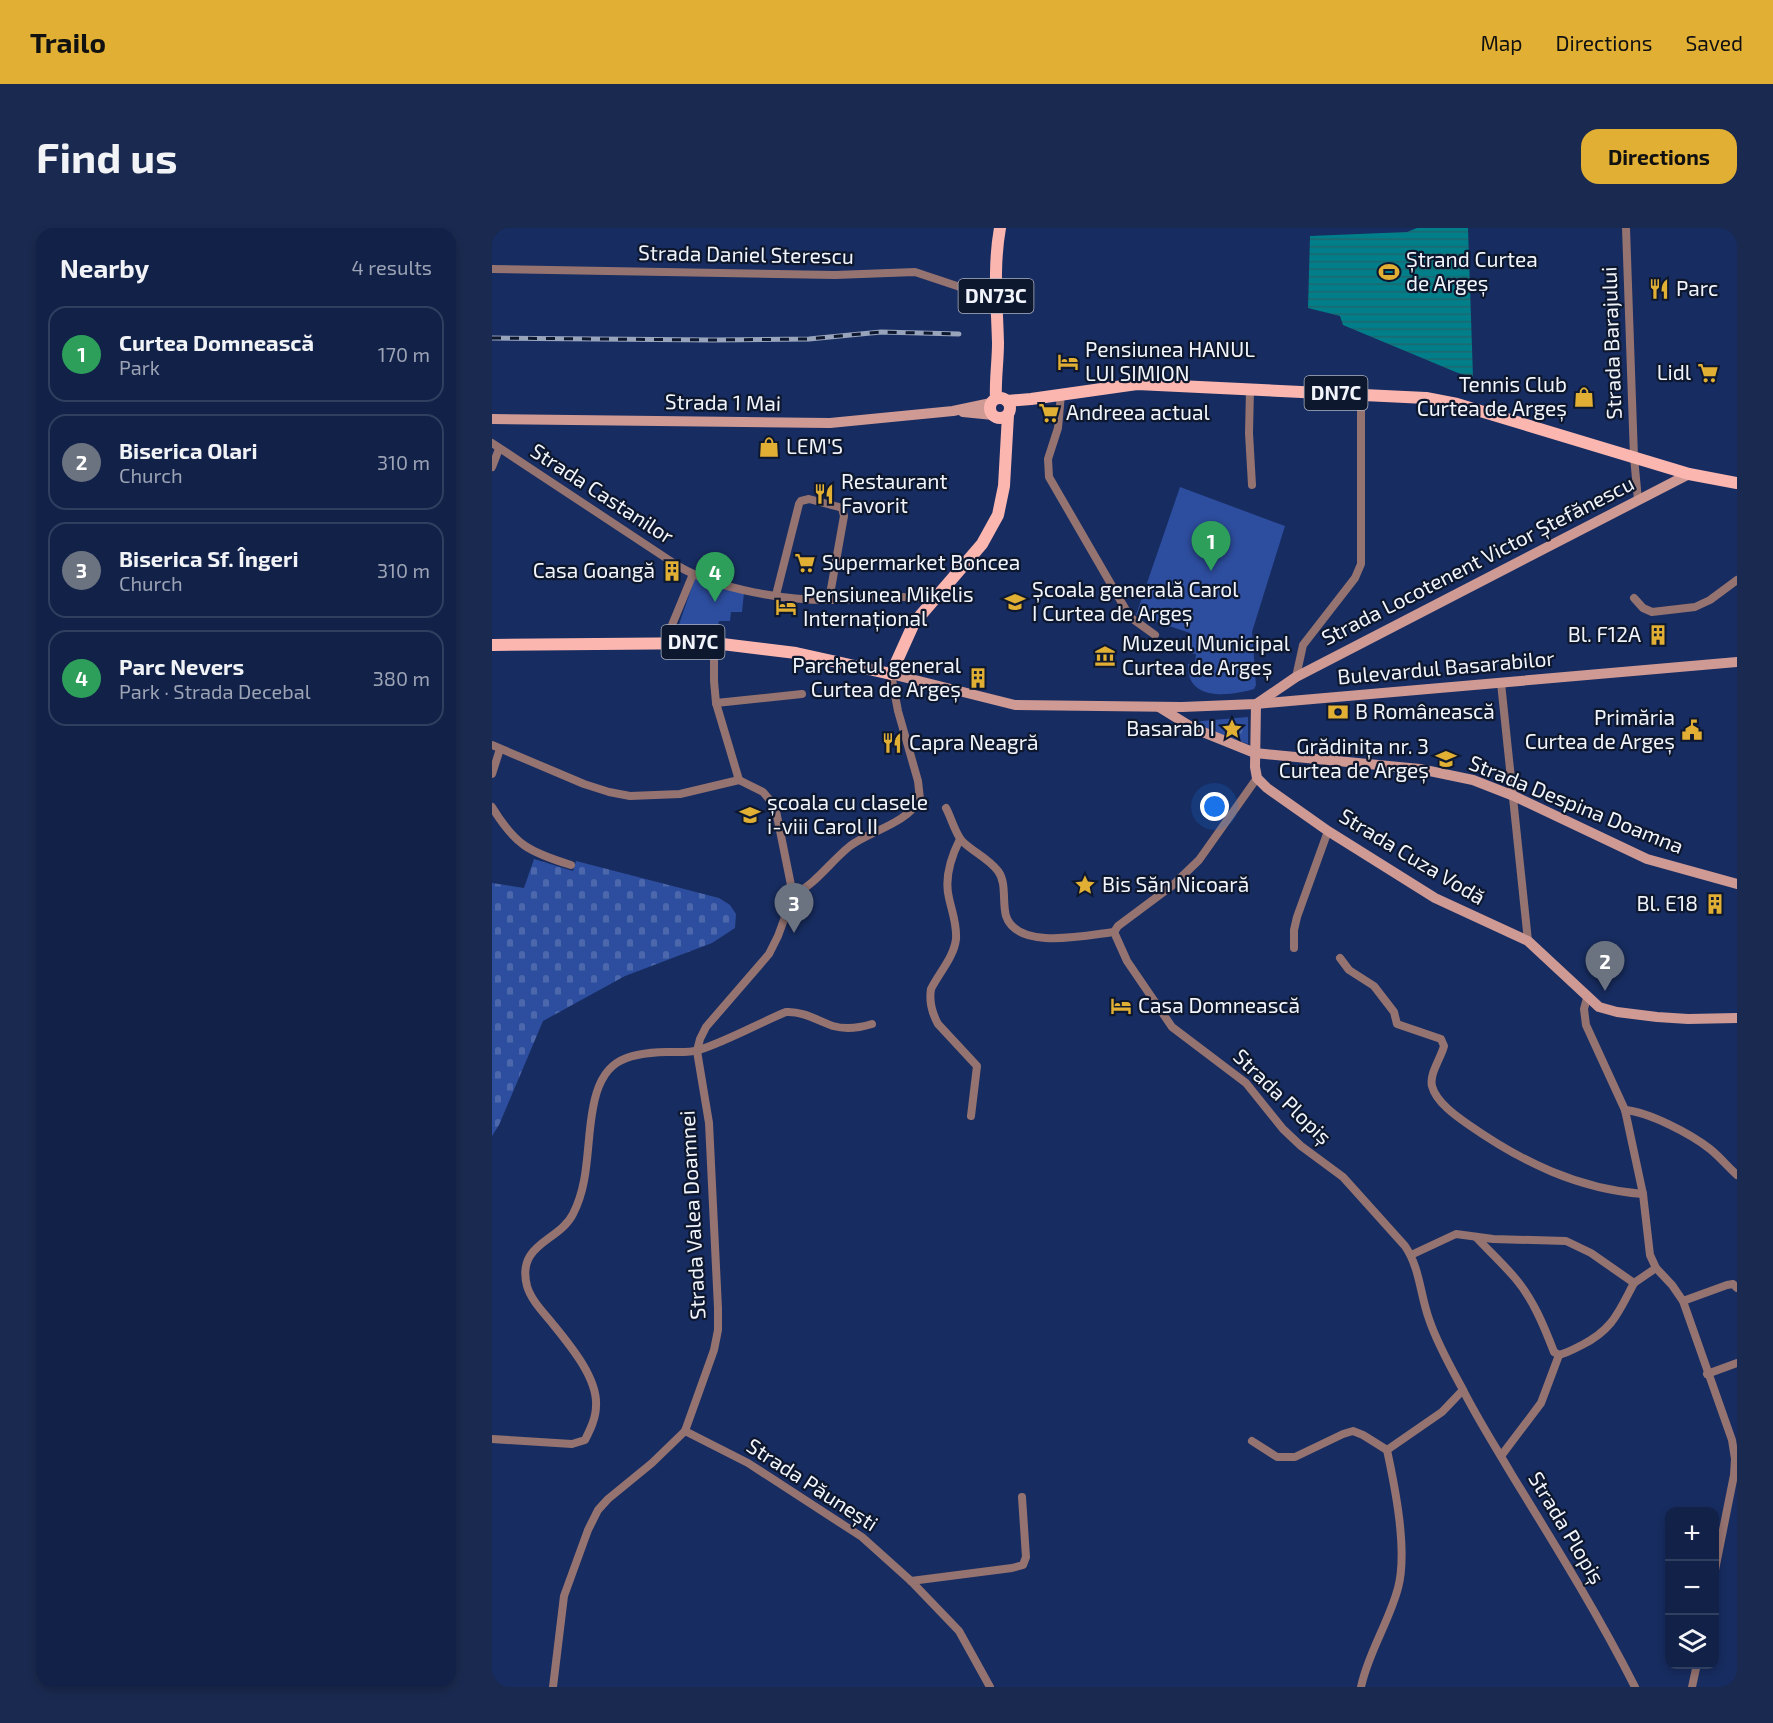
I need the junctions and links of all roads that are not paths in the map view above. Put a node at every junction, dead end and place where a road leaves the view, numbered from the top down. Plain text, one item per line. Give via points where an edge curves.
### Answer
1 (1000, 228) edge
2 (1626, 228) edge
3 (492, 269) edge
4 (996, 299) junction
5 (1250, 389) junction
6 (1061, 394) junction
7 (1361, 394) junction
8 (1001, 408) junction
9 (492, 419) edge
10 (492, 443) edge
11 (500, 449) junction
12 (1634, 457) junction
13 (492, 467) edge
14 (1689, 474) junction
15 (1737, 483) edge
16 (1252, 485) dead end
17 (1638, 500) junction
18 (693, 574) junction
19 (1737, 580) edge
20 (776, 595) junction
21 (1634, 598) dead end
22 (829, 600) junction
23 (932, 600) junction
24 (1155, 636) dead end
25 (665, 642) junction
26 (714, 643) junction
27 (492, 645) edge
28 (1737, 662) edge
29 (891, 674) junction
30 (1296, 677) junction
31 (1501, 683) junction
32 (802, 694) dead end
33 (716, 703) junction
34 (1256, 704) junction
35 (1159, 707) junction
36 (496, 747) edge
37 (1255, 753) junction
38 (492, 774) edge
39 (1257, 778) junction
40 (740, 780) junction
41 (1514, 796) junction
42 (492, 807) edge
43 (946, 808) dead end
44 (1328, 831) junction
45 (960, 839) junction
46 (571, 865) dead end
47 (1737, 884) edge
48 (793, 895) junction
49 (1114, 932) junction
50 (1528, 941) junction
51 (1294, 948) dead end
52 (1340, 958) dead end
53 (1587, 998) junction
54 (1737, 1018) edge
55 (872, 1024) dead end
56 (697, 1051) junction
57 (1625, 1110) junction
58 (971, 1116) dead end
59 (1737, 1175) edge
60 (1643, 1194) junction
61 (1476, 1237) junction
62 (1411, 1255) junction
63 (1656, 1268) junction
64 (1634, 1283) junction
65 (1737, 1288) edge
66 (1683, 1301) junction
67 (1559, 1354) junction
68 (1737, 1363) edge
69 (1707, 1374) junction
70 (1462, 1390) junction
71 (685, 1431) junction
72 (492, 1439) edge
73 (1252, 1440) dead end
74 (1387, 1450) junction
75 (1502, 1456) junction
76 (1736, 1459) edge
77 (1022, 1497) dead end
78 (1717, 1561) edge
79 (911, 1581) junction
80 (1696, 1669) edge
81 (553, 1687) edge
82 (990, 1687) edge
83 (1361, 1687) edge
84 (1635, 1687) edge
85 (1692, 1687) edge

1 - 4 main road, DN73C via 995,263
2 - 12 street, Strada Barajului
3 - 4 street, Strada Daniel Sterescu via 835,275 915,272
4 - 8 main road, DN73C via 997,364 1003,378
5 - 6 main road, DN7C via 1137,384
5 - 7 main road, DN7C
5 - 16 street
6 - 8 main road, DN7C
6 - 24 street via 1058,428 1048,459 1049,477 1130,617
7 - 12 main road, DN7C via 1441,400
7 - 30 street via 1361,564 1303,645
8 - 9 main road, Strada 1 Mai via 802,424
8 - 23 main road via 1005,448 1001,504 982,544
10 - 11 street, Strada Castanilor
11 - 13 street
11 - 18 street, Strada Castanilor
12 - 14 main road, DN7C
12 - 17 street, Strada Barajului
14 - 15 main road, DN7C
14 - 17 main road, Strada Locotenent Victor Ștefănescu
17 - 30 main road, Strada Locotenent Victor Ștefănescu
18 - 20 street, Strada Castanilor
18 - 25 street
19 - 21 street via 1695,607 1652,612
20 - 22 street, Strada Castanilor
20 - 22 street via 799,504 808,499 843,512
22 - 23 street, Strada Castanilor via 898,595
23 - 29 main road via 914,623
25 - 26 main road, DN7C
25 - 27 main road, DN7C
26 - 29 main road, DN7C via 796,653
26 - 33 street
28 - 31 main road, Bulevardul Basarabilor
29 - 35 main road, Bulevardul Basarabilor via 1015,705
29 - 48 street via 920,799 897,820 850,847
30 - 34 main road, Strada Locotenent Victor Ștefănescu
31 - 34 main road, Bulevardul Basarabilor
31 - 41 street
32 - 33 street
33 - 40 street
34 - 35 main road, Bulevardul Basarabilor
34 - 37 main road
35 - 37 main road, Strada Despina Doamna via 1193,728
36 - 38 street
36 - 40 street via 584,784 630,796 680,794
37 - 39 main road
37 - 41 main road, Strada Despina Doamna via 1440,772
39 - 44 main road, Strada Cuza Vodă
39 - 49 street via 1199,860
40 - 48 street via 763,792 775,806
41 - 47 main road, Strada Despina Doamna via 1647,859
41 - 50 street
42 - 46 street via 526,848
43 - 45 street
44 - 50 main road, Strada Cuza Vodă via 1449,906
44 - 51 street via 1297,918
45 - 49 street via 998,872 1008,920 1018,930 1038,938
45 - 58 street via 948,876 955,946 930,996 938,1024 977,1066
48 - 56 street via 769,954 706,1027
49 - 62 street, Strada Plopiș via 1127,961 1172,1027 1246,1083 1283,1129 1343,1177
50 - 53 main road, Strada Cuza Vodă
52 - 60 street via 1386,999 1397,1024 1441,1039 1444,1046 1432,1085 1442,1102 1464,1122 1525,1161 1604,1188
53 - 54 main road, Strada Cuza Vodă via 1599,1007 1617,1012 1688,1019
53 - 57 street via 1586,1025
55 - 56 street via 855,1029 835,1027 799,1012 786,1012
56 - 71 street, Strada Valea Doamnei via 709,1123 718,1330
56 - 72 street via 631,1055 606,1073 593,1107 580,1200 571,1218 540,1243 528,1260 527,1285 531,1296 571,1346 594,1390 597,1406 592,1427 585,1440 572,1444
57 - 59 street via 1652,1117 1698,1142
57 - 60 street
60 - 63 street via 1650,1255
61 - 62 street via 1456,1234
61 - 64 street via 1574,1243
61 - 67 street via 1526,1292 1554,1352
62 - 70 street, Strada Plopiș via 1428,1317
63 - 64 street
63 - 66 street
64 - 67 street via 1606,1330
65 - 66 street via 1727,1285
66 - 69 street
67 - 75 street via 1540,1403
68 - 69 street
69 - 76 street
70 - 74 street via 1442,1412
70 - 75 street, Strada Plopiș
71 - 79 street, Strada Păunești via 748,1463 862,1537
71 - 81 street, Strada Valea Doamnei via 598,1510 564,1596
73 - 74 street via 1283,1458 1353,1431
74 - 83 street via 1399,1524 1399,1586
75 - 84 street, Strada Plopiș via 1593,1608
76 - 78 street
77 - 79 street via 1026,1557 1023,1565
79 - 82 street, Strada Păunești via 959,1631
80 - 85 street

